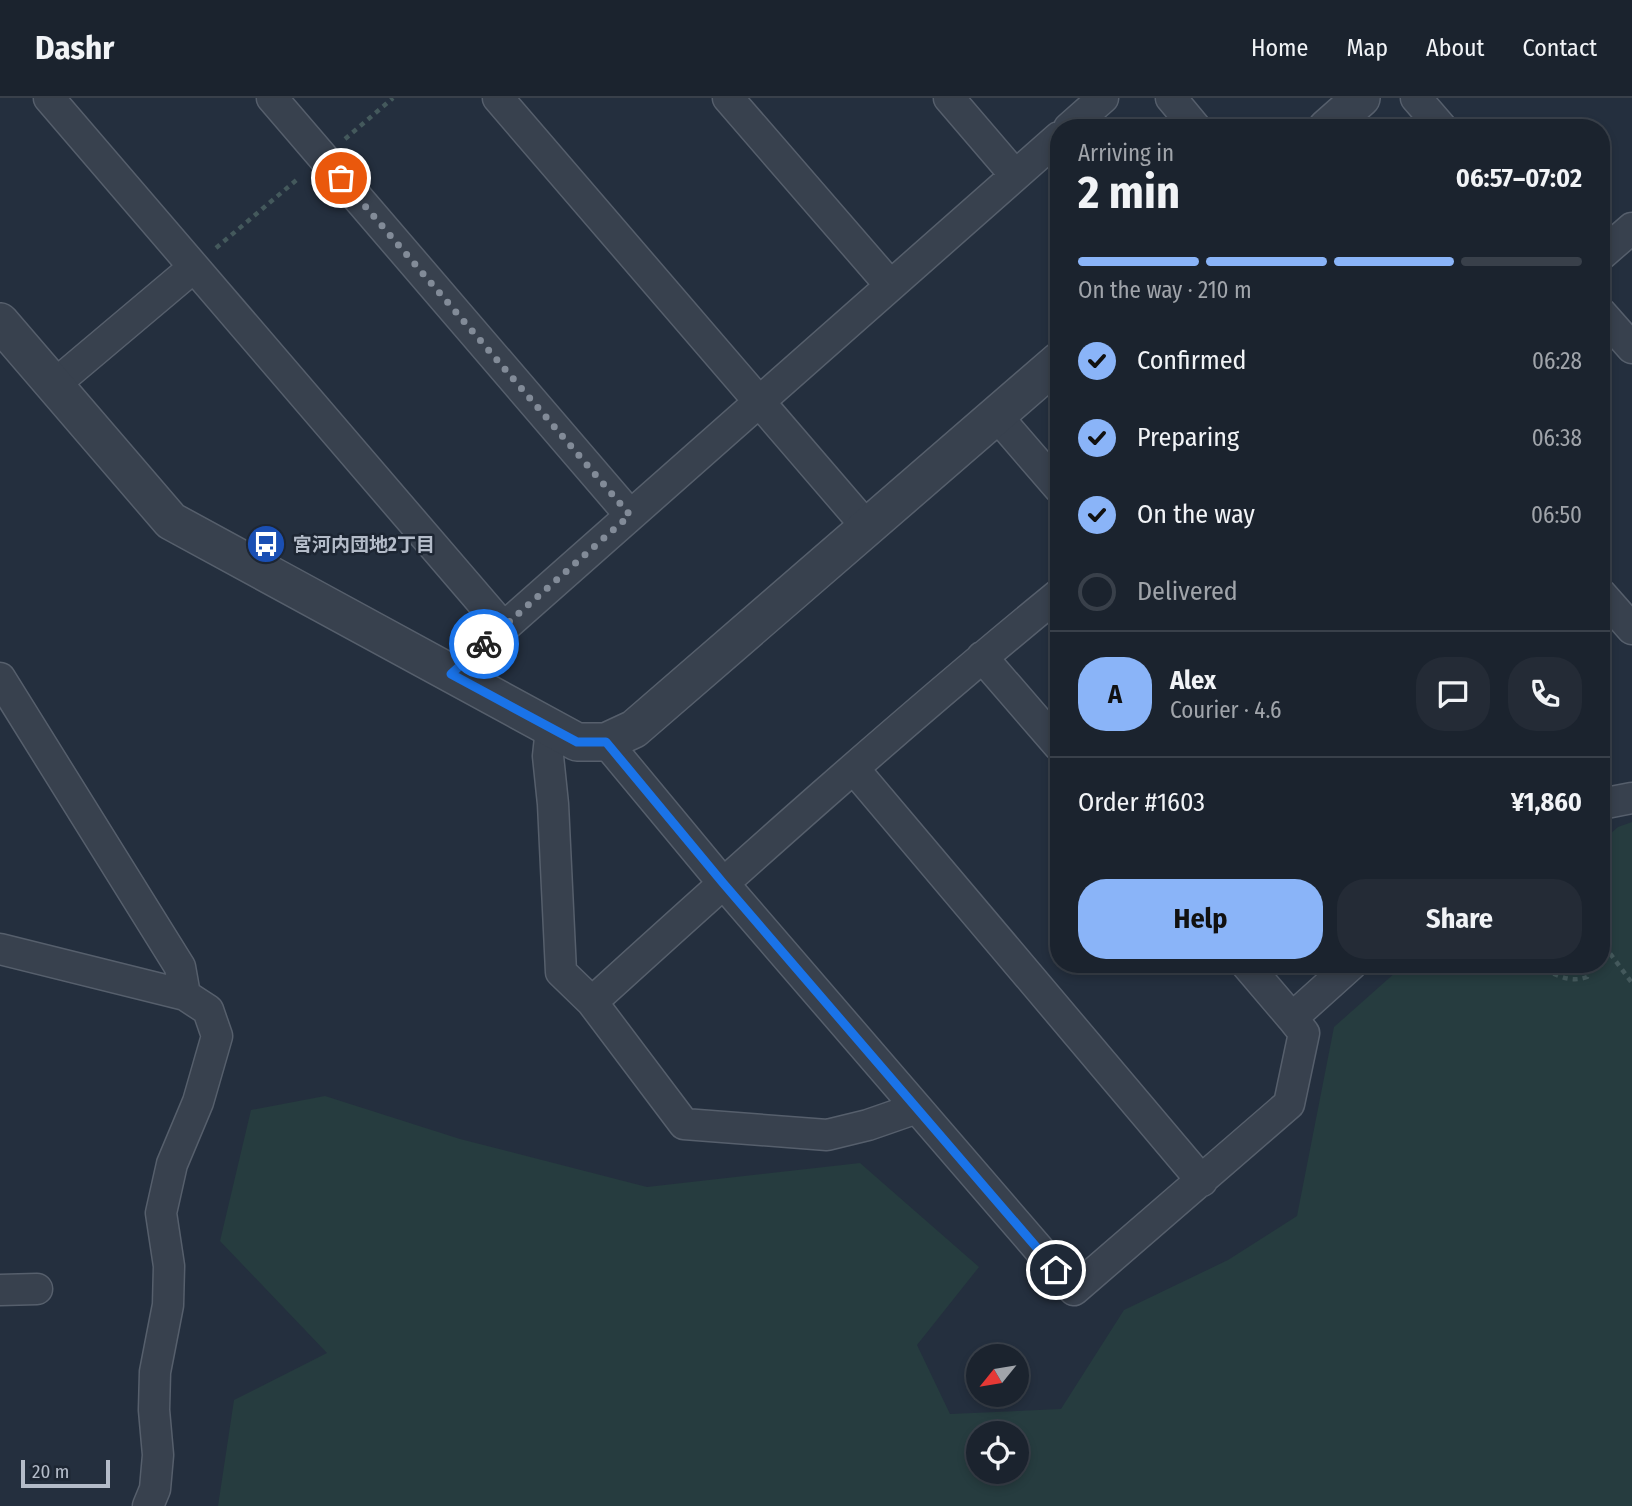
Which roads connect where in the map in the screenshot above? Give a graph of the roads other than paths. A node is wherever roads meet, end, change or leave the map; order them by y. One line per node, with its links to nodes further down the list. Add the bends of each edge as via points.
1 (50, 98): 18 (street)
2 (272, 98): 28 (street)
3 (498, 98): 25 (street)
4 (728, 98): 19 (street)
5 (949, 98): 15 (street)
6 (1103, 98): 10 (street)
7 (1171, 98): 11 (street)
8 (1361, 98): 12 (street)
9 (1416, 98): 13 (street)
10 (1079, 119)
11 (1188, 119)
12 (1337, 119)
13 (1434, 119)
14 (1050, 145): 15 (street)
15 (1015, 175): 19 (street)
16 (1632, 228): 17 (street)
17 (1610, 247)
18 (194, 267): 24 (street); 32 (street)
19 (890, 285): 25 (street)
20 (0, 322): 24 (street)
21 (1610, 323): 22 (street)
22 (1632, 348)
23 (1050, 368): 26 (street)
24 (54, 385): 35 (street, via 172,521)
25 (759, 401): 28 (street); 29 (street)
26 (996, 415): 27 (street); 29 (street)
27 (1050, 478)
28 (630, 515): 32 (street)
29 (867, 527): 39 (street, via 634,729)
30 (1050, 600): 34 (street)
31 (1610, 604): 33 (street)
32 (503, 627): 35 (street)
33 (1632, 629)
34 (982, 657): 38 (street); 40 (street)
35 (451, 674): 37 (street)
36 (0, 678): 47 (street, via 180,967)
37 (551, 728): 39 (street, via 577,742); 48 (street, via 548,756 561,972)
38 (1050, 736)
39 (606, 742): 43 (street)
40 (854, 769): 43 (street); 51 (street)
41 (1632, 798): 42 (street)
42 (1610, 802)
43 (723, 883): 48 (street); 50 (street)
44 (0, 949): 47 (street)
45 (1254, 973): 49 (street)
46 (1342, 973): 49 (street)
47 (185, 995): 54 (street, via 208,1010 217,1036 198,1102 172,1164 161,1213 169,1266 168,1305 155,1372 158,1455 155,1489)
48 (592, 1002): 50 (street, via 684,1124 827,1135)
49 (1292, 1018): 51 (street, via 1304,1033 1289,1104)
50 (917, 1108): 51 (street, via 1074,1290)
51 (1202, 1181)
52 (37, 1289): 53 (street)
53 (0, 1290)
54 (148, 1506)

